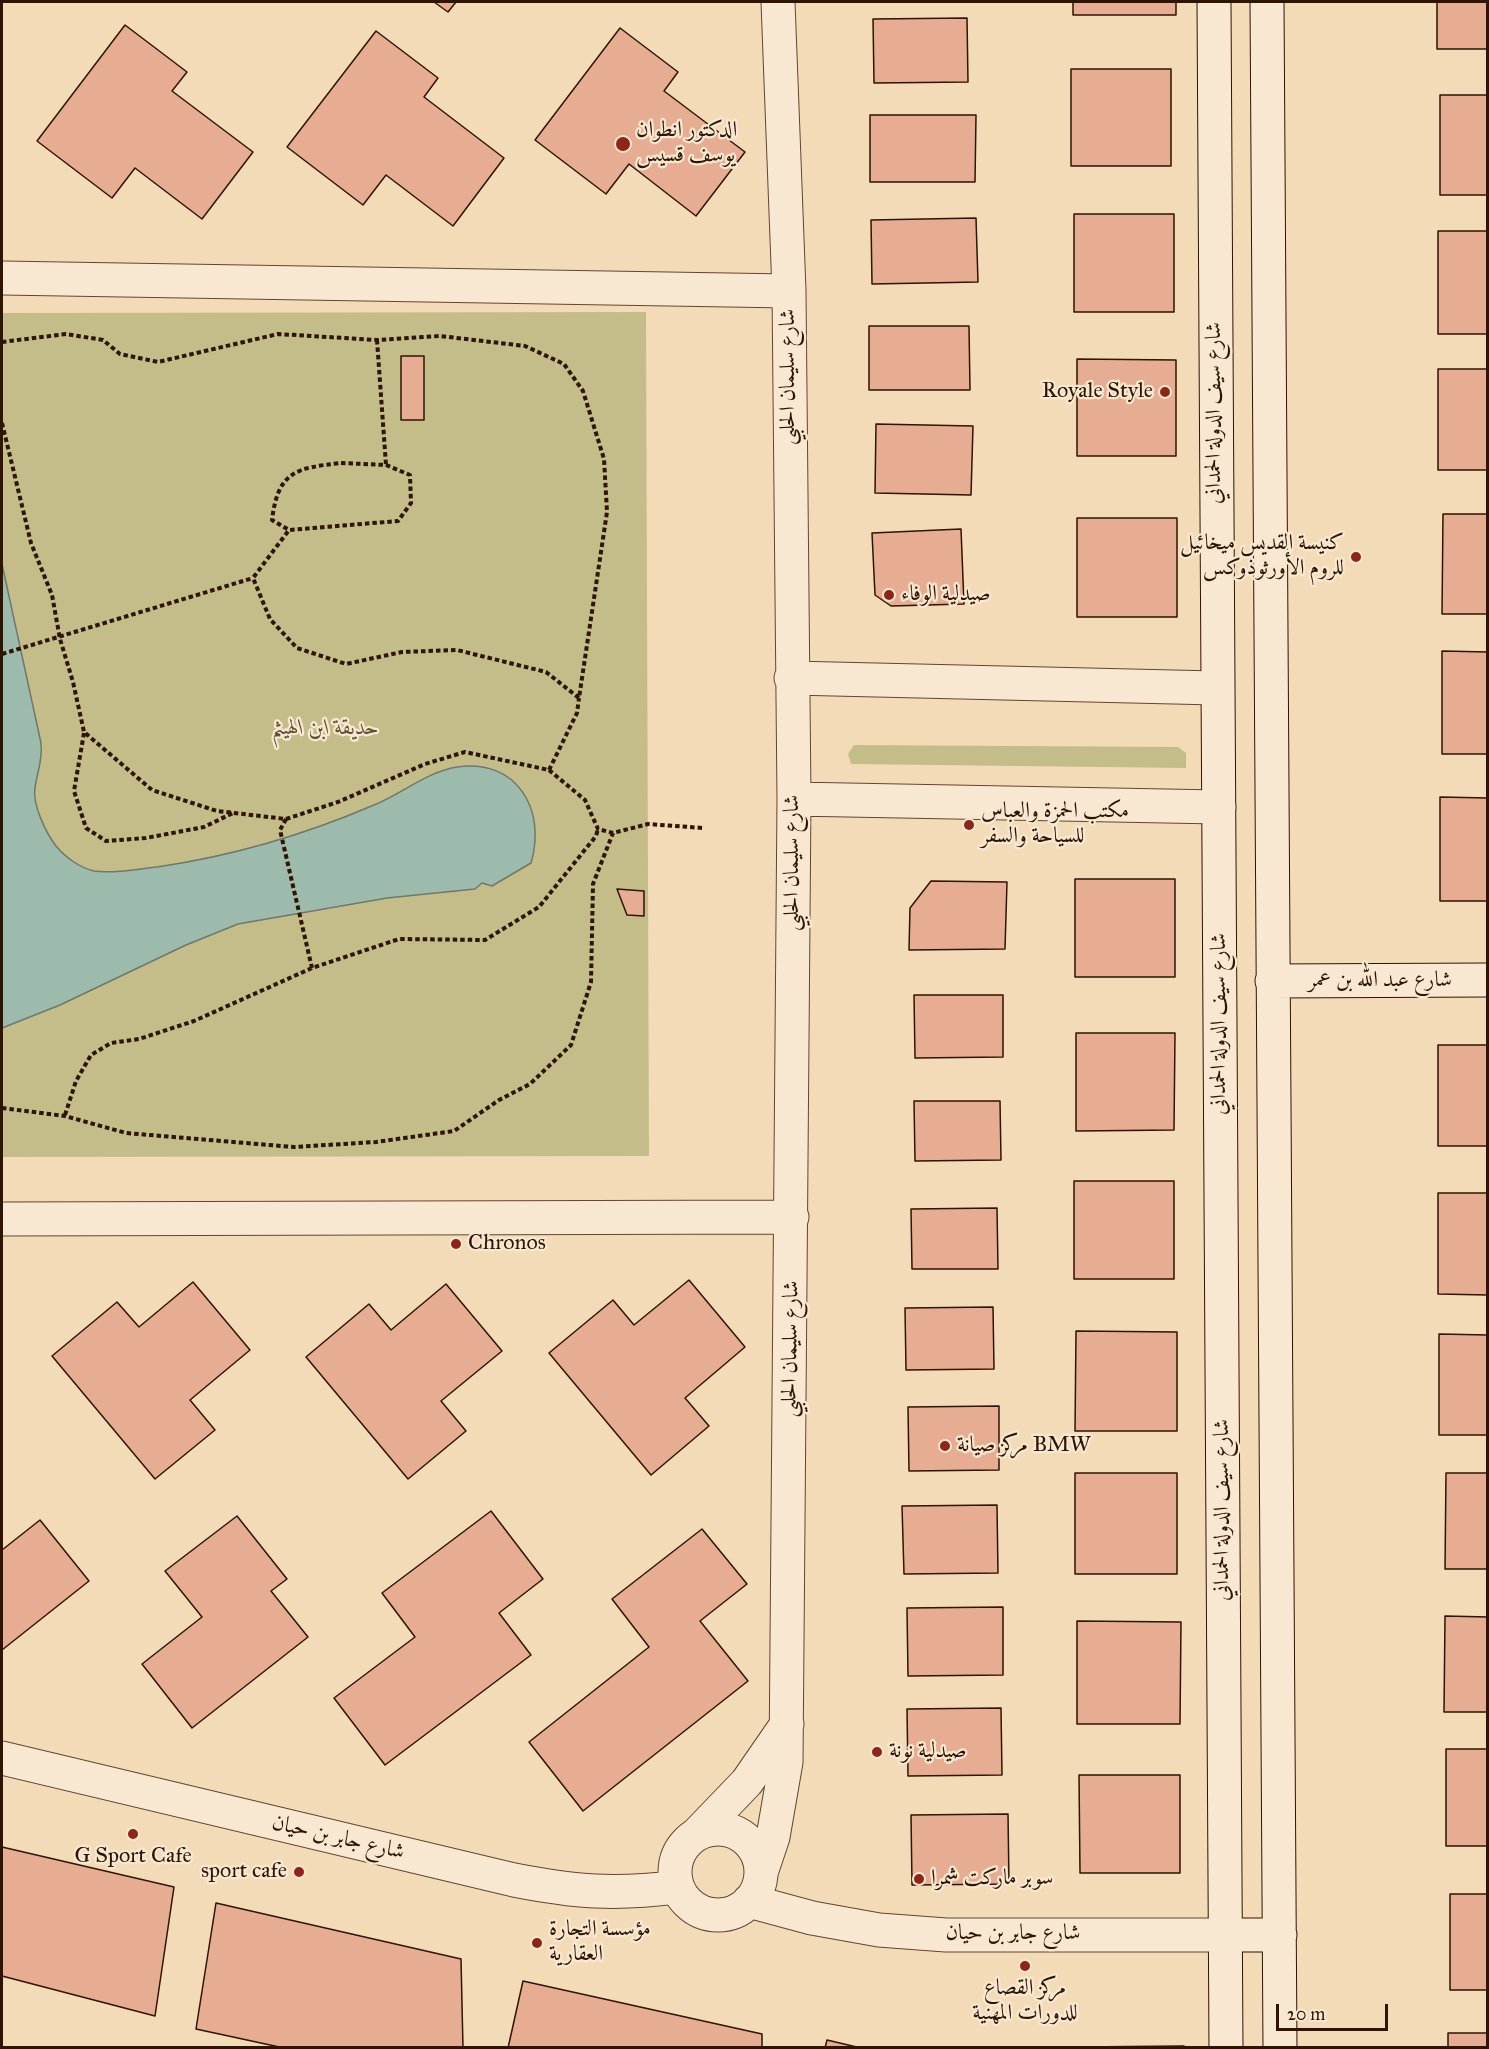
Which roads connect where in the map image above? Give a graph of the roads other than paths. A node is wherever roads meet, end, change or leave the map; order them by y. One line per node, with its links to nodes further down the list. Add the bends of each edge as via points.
1 (778, 2): 5 (street, شارع سليمان الحلبي)
2 (1214, 2): 7 (street, شارع سيف الدولة الحمداني)
3 (1267, 2): 11 (street)
4 (2, 278): 5 (street)
5 (789, 291): 6 (street, شارع سليمان الحلبي)
6 (791, 678): 7 (street); 8 (street, شارع سليمان الحلبي)
7 (1216, 688): 9 (street, شارع سيف الدولة الحمداني)
8 (794, 799): 9 (street); 12 (street, شارع سليمان الحلبي)
9 (1219, 807): 19 (street, شارع سيف الدولة الحمداني)
10 (1488, 980): 11 (street, شارع عبد الله بن عمر)
11 (1272, 981): 20 (street)
12 (792, 1217): 13 (street); 14 (street, شارع سليمان الحلبي)
13 (2, 1219)
14 (787, 1724): 16 (street, via 747,1782); 18 (street, شارع سليمان الحلبي, via 781,1800)
15 (2, 1758): 17 (street, شارع جابر بن حيان, via 524,1882 574,1891 635,1893)
16 (698, 1833): 17 (street, via 687,1841 675,1862); 18 (street, via 727,1830 752,1845 759,1858)
17 (677, 1887): 18 (street, via 695,1909 709,1914 731,1913)
18 (755, 1887): 19 (street, شارع جابر بن حيان, via 812,1918 879,1930 946,1935)
19 (1225, 1935): 20 (street, شارع جابر بن حيان); 21 (street, شارع سيف الدولة الحمداني)
20 (1280, 1935): 22 (street)
21 (1226, 2048)
22 (1280, 2048)

